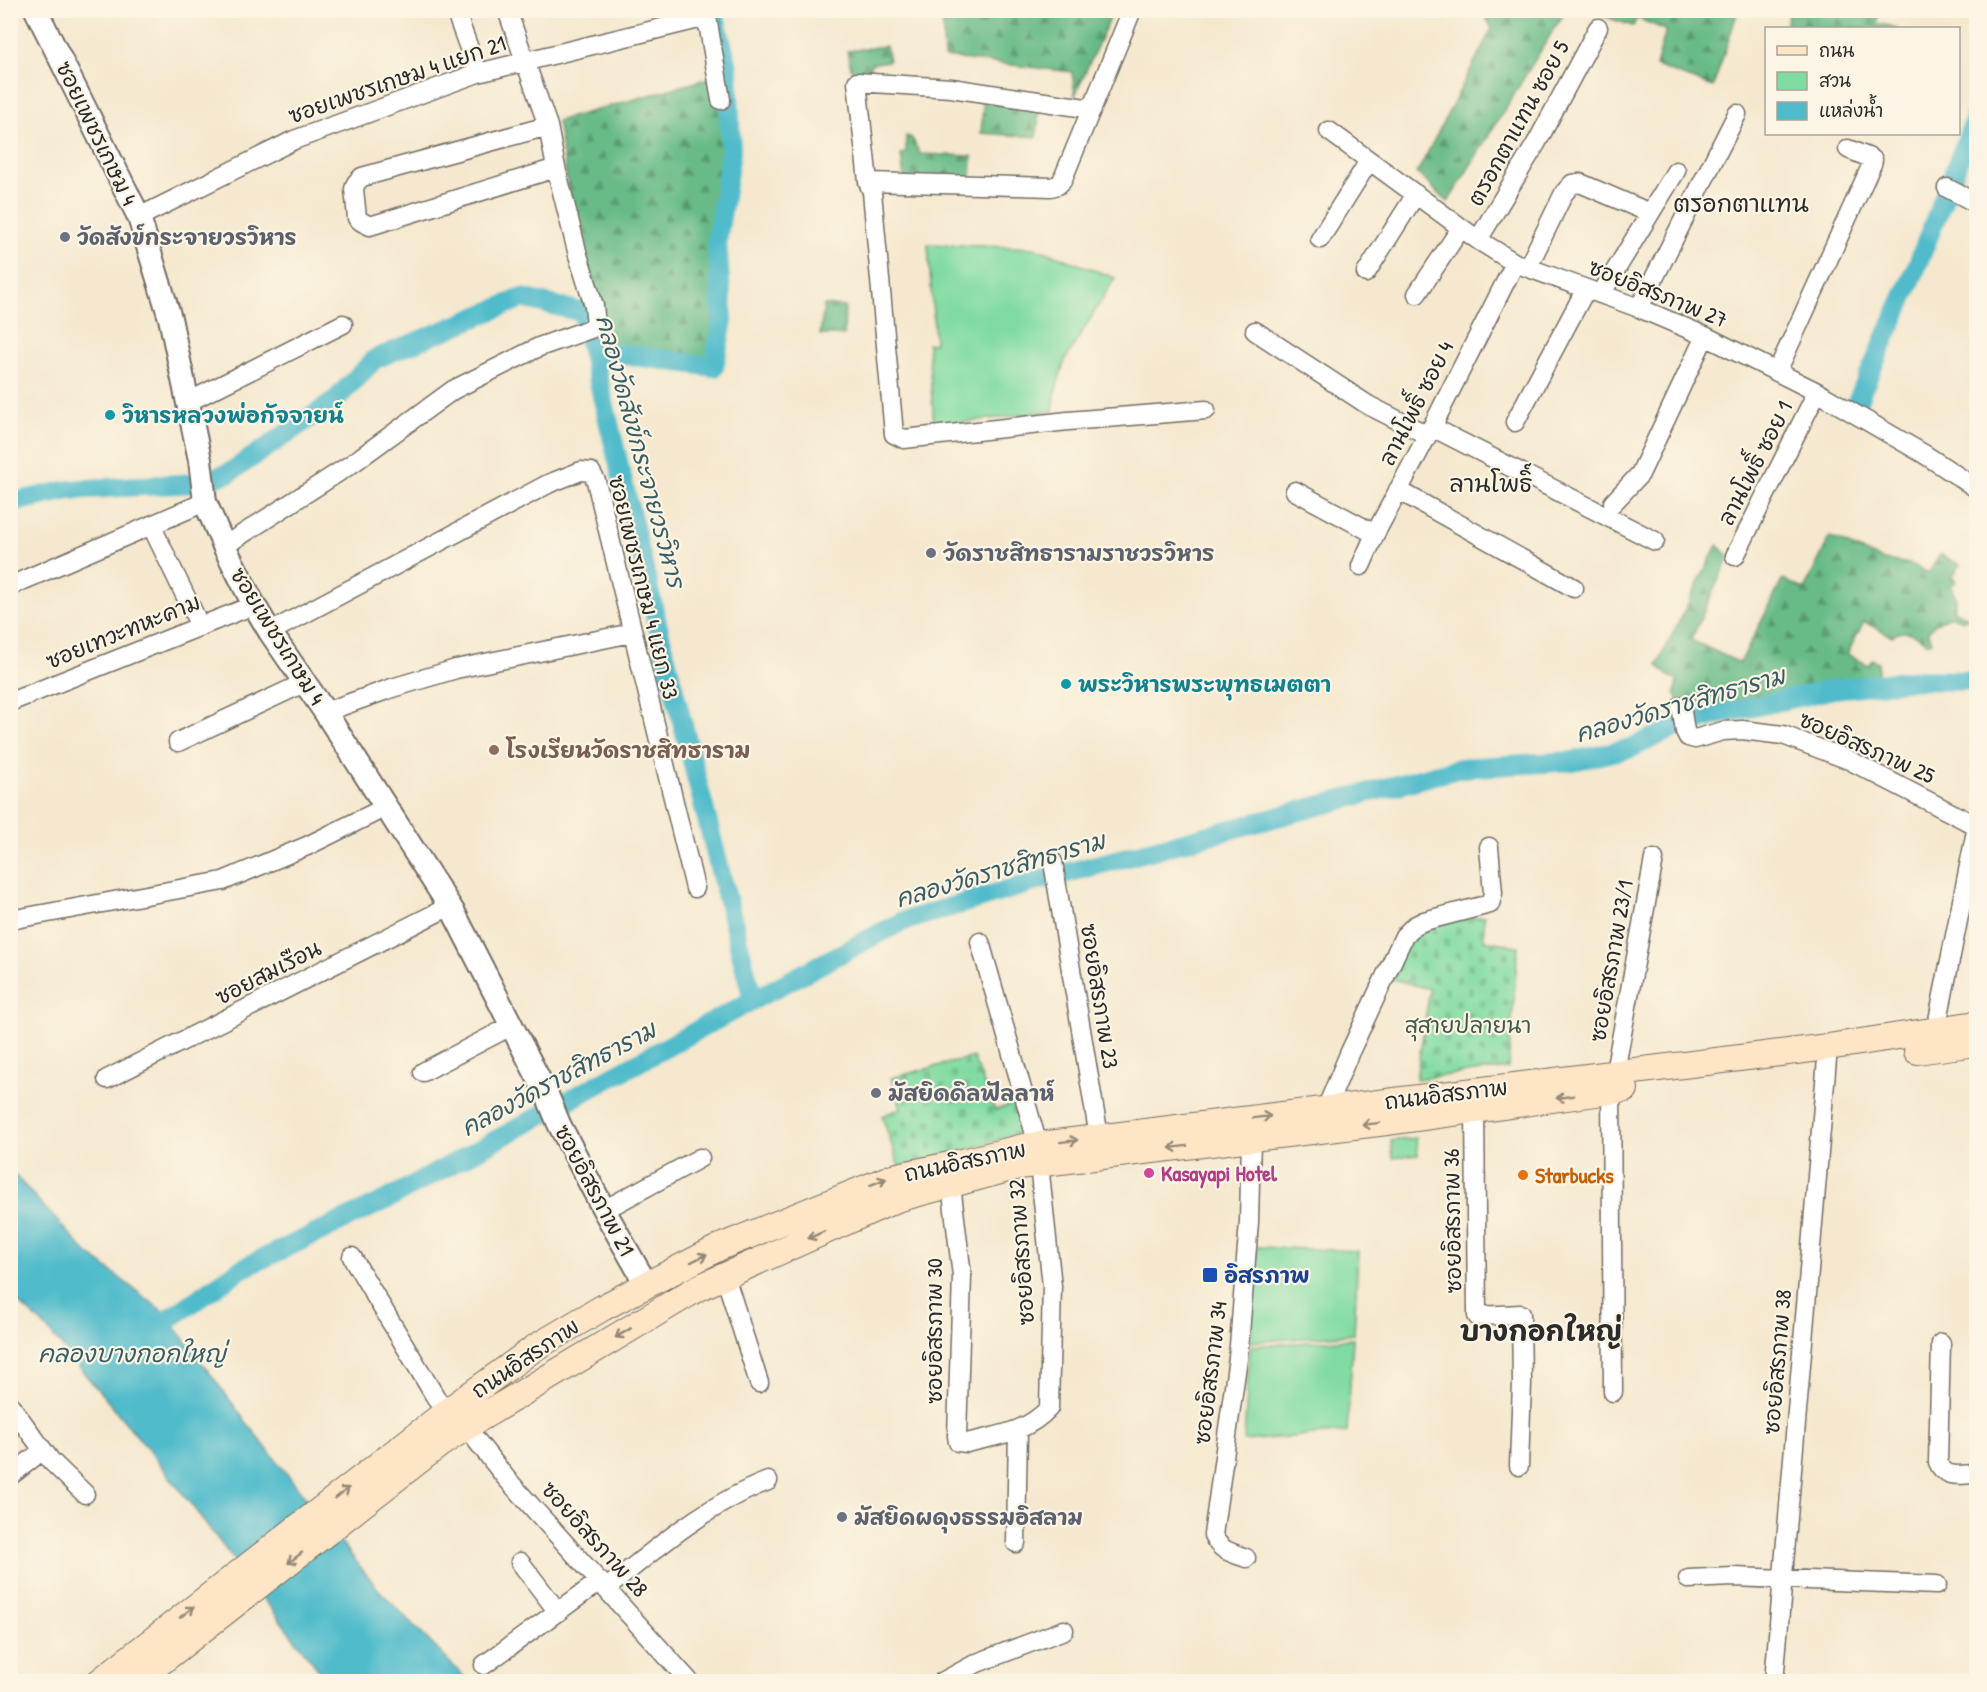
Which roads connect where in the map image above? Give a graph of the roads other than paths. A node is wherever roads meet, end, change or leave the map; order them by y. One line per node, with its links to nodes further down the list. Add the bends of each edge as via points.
1 (36, 10): 23 (street, ซอยเพชรเกษม 4)
2 (455, 10): 8 (street)
3 (507, 10): 7 (street)
4 (1132, 10): 10 (street)
5 (706, 14): 7 (street, ซอยเพชรเกษม 4 แยก 21); 9 (street, ซอยเพชรเกษม 4 แยก 21)
6 (1598, 28): 26 (street, ตรอกตาแทน ซอย 5)
7 (525, 60): 8 (street, ซอยเพชรเกษม 4 แยก 21); 12 (street)
8 (478, 73): 23 (street, ซอยเพชรเกษม 4 แยก 21, via 294,140)
9 (722, 100)
10 (1092, 109): 18 (street, via 1058,185); 18 (street, via 951,88 857,82)
11 (1737, 114): 31 (street)
12 (548, 126): 16 (street); 16 (street, via 362,177 354,189 357,218 370,226)
13 (1329, 131): 15 (street, ซอยอิสรภาพ 27)
14 (1848, 149): 35 (street, via 1870,158 1872,164)
15 (1369, 161): 20 (street, ซอยอิสรภาพ 27); 25 (street)
16 (556, 168): 49 (street, via 597,322 588,330 539,347 453,390 354,463)
17 (1676, 171): 22 (street)
18 (868, 182): 38 (street, via 894,434 904,439)
19 (1947, 188): 21 (street)
20 (1416, 195): 24 (street, ซอยอิสรภาพ 27); 28 (street)
21 (1977, 202)
22 (1650, 213): 27 (street, ลานโพธิ์ ซอย 4, via 1580,183 1572,184); 29 (street)
23 (139, 217): 37 (street, ซอยเพชรเกษม 4, via 170,318)
24 (1461, 228): 26 (street, ซอยอิสรภาพ 27); 30 (street)
25 (1320, 238)
26 (1478, 240): 27 (street, ซอยอิสรภาพ 27)
27 (1522, 265): 29 (street, ซอยอิสรภาพ 27); 40 (street, ลานโพธิ์ ซอย 4)
28 (1366, 273)
29 (1594, 291): 31 (street, ซอยอิสรภาพ 27); 39 (street)
30 (1417, 294)
31 (1639, 308): 34 (street, ซอยอิสรภาพ 27)
32 (343, 324): 37 (street)
33 (1255, 331): 40 (street, via 1368,405)
34 (1705, 336): 35 (street, ซอยอิสรภาพ 27); 45 (street, via 1640,474)
35 (1777, 372): 36 (street, ซอยอิสรภาพ 27)
36 (1817, 392): 41 (street, ซอยอิสรภาพ 27); 50 (street, ลานโพธิ์ ซอย 1)
37 (188, 402): 44 (street, ซอยเพชรเกษม 4)
38 (1206, 410)
39 (1515, 422)
40 (1430, 431): 42 (street, ลานโพธิ์ ซอย 4); 48 (street)
41 (1977, 488)
42 (1398, 490): 47 (street, ลานโพธิ์ ซอย 4); 53 (street)
43 (1295, 491): 47 (street)
44 (204, 495): 46 (street); 49 (street, ซอยเพชรเกษม 4)
45 (1613, 503)
46 (151, 525): 52 (street); 55 (street)
47 (1375, 534): 51 (street, ลานโพธิ์ ซอย 4)
48 (1655, 542)
49 (224, 546): 54 (street, ซอยเพชรเกษม 4)
50 (1735, 556)
51 (1361, 566)
52 (10, 586)
53 (1574, 588)
54 (254, 605): 55 (street, ซอยเทวะทหะคาม); 56 (street, ซอยเพชรเกษม 4)
55 (200, 626): 59 (street, ซอยเทวะทหะคาม)
56 (270, 632): 57 (street, ซอยเพชรเกษม 4 แยก 33, via 548,484 584,470 591,472 596,481); 58 (street, ซอยเพชรเกษม 4)
57 (632, 633): 61 (street, via 456,669); 68 (street, ซอยเพชรเกษม 4 แยก 33)
58 (306, 682): 61 (street, ซอยเพชรเกษม 4); 62 (street)
59 (10, 702)
60 (1681, 706): 64 (street, ซอยอิสรภาพ 25, via 1690,735 1723,730 1783,735 1867,768 1967,820)
61 (325, 712): 63 (street, ซอยเพชรเกษม 4)
62 (178, 742)
63 (386, 807): 69 (street, ซอยเพชรเกษม 4); 70 (street, via 308,846 223,881)
64 (1977, 830): 74 (street, ซอยอิสรภาพ 25)
65 (1489, 847): 81 (street, via 1493,893 1490,904 1424,921 1404,936)
66 (1654, 859): 78 (street, ซอยอิสรภาพ 23/1)
67 (1053, 862): 83 (street, ซอยอิสรภาพ 23)
68 (695, 888)
69 (450, 906): 73 (street, ซอยเพชรเกษม 4); 79 (street, ซอยสมเรือน)
70 (10, 920)
71 (980, 942): 85 (street, ซอยอิสรภาพ 32)
72 (1977, 1024): 74 (main road)
73 (511, 1026): 77 (street); 80 (street, ซอยเพชรเกษม 4)
74 (1936, 1030): 76 (main road)
75 (1977, 1043): 76 (main road)
76 (1827, 1055): 78 (main road); 110 (street, ซอยอิสรภาพ 38)
77 (423, 1072)
78 (1612, 1079): 81 (main road, ถนนอิสรภาพ); 82 (main road, one-way to 82); 95 (street, ซอยอิสรภาพ 23/1)
79 (107, 1080)
80 (547, 1095): 88 (street, ซอยอิสรภาพ 21)
81 (1326, 1109): 83 (main road, ถนนอิสรภาพ, one-way to 81)
82 (1474, 1110): 84 (main road, one-way to 84); 101 (street, ซอยอิสรภาพ 36, via 1477,1316 1521,1314)
83 (1099, 1137): 85 (main road, ถนนอิสรภาพ, one-way to 83)
84 (1251, 1138): 85 (main road, one-way to 85); 107 (street, ซอยอิสรภาพ 34, via 1239,1358 1213,1535 1217,1545)
85 (1038, 1154): 87 (main road, via 1019,1166); 91 (main road, ถนนอิสรภาพ, one-way to 85, via 720,1247 892,1177); 99 (street, ซอยอิสรภาพ 32, via 1052,1286 1049,1408)
86 (700, 1158): 88 (street)
87 (951, 1185): 90 (main road, one-way to 90, via 897,1199); 99 (street, ซอยอิสรภาพ 30, via 962,1276 958,1442)
88 (604, 1210): 91 (street, ซอยอิสรภาพ 21)
89 (352, 1257): 97 (street)
90 (725, 1276): 92 (main road); 94 (street)
91 (646, 1284): 92 (main road); 97 (main road, ถนนอิสรภาพ, via 536,1347)
92 (658, 1312): 98 (main road, one-way to 98)
93 (1941, 1343): 102 (street, via 1938,1462 1948,1474)
94 (759, 1383)
95 (1613, 1392)
96 (10, 1405): 100 (street)
97 (439, 1427): 98 (main road); 115 (main road, ถนนอิสรภาพ)
98 (466, 1427): 111 (street, ซอยอิสรภาพ 28, via 506,1478)
99 (1018, 1430): 106 (street)
100 (43, 1450): 103 (street); 105 (street)
101 (1519, 1466)
102 (1977, 1474)
103 (10, 1476)
104 (768, 1481): 111 (street, via 748,1489 665,1541)
105 (85, 1494)
106 (1016, 1543)
107 (1246, 1558)
108 (520, 1562): 113 (street)
109 (1688, 1579): 110 (street)
110 (1783, 1579): 112 (street); 121 (street, ซอยอิสรภาพ 38)
111 (603, 1585): 113 (street); 119 (street, ซอยอิสรภาพ 28)
112 (1937, 1585)
113 (558, 1612): 116 (street)
114 (1064, 1630): 120 (street, via 978,1663)
115 (150, 1656): 117 (main road, ถนนอิสรภาพ); 118 (main road)
116 (484, 1665)
117 (99, 1682)
118 (135, 1682)
119 (690, 1682)
120 (942, 1682)
121 (1774, 1682)

